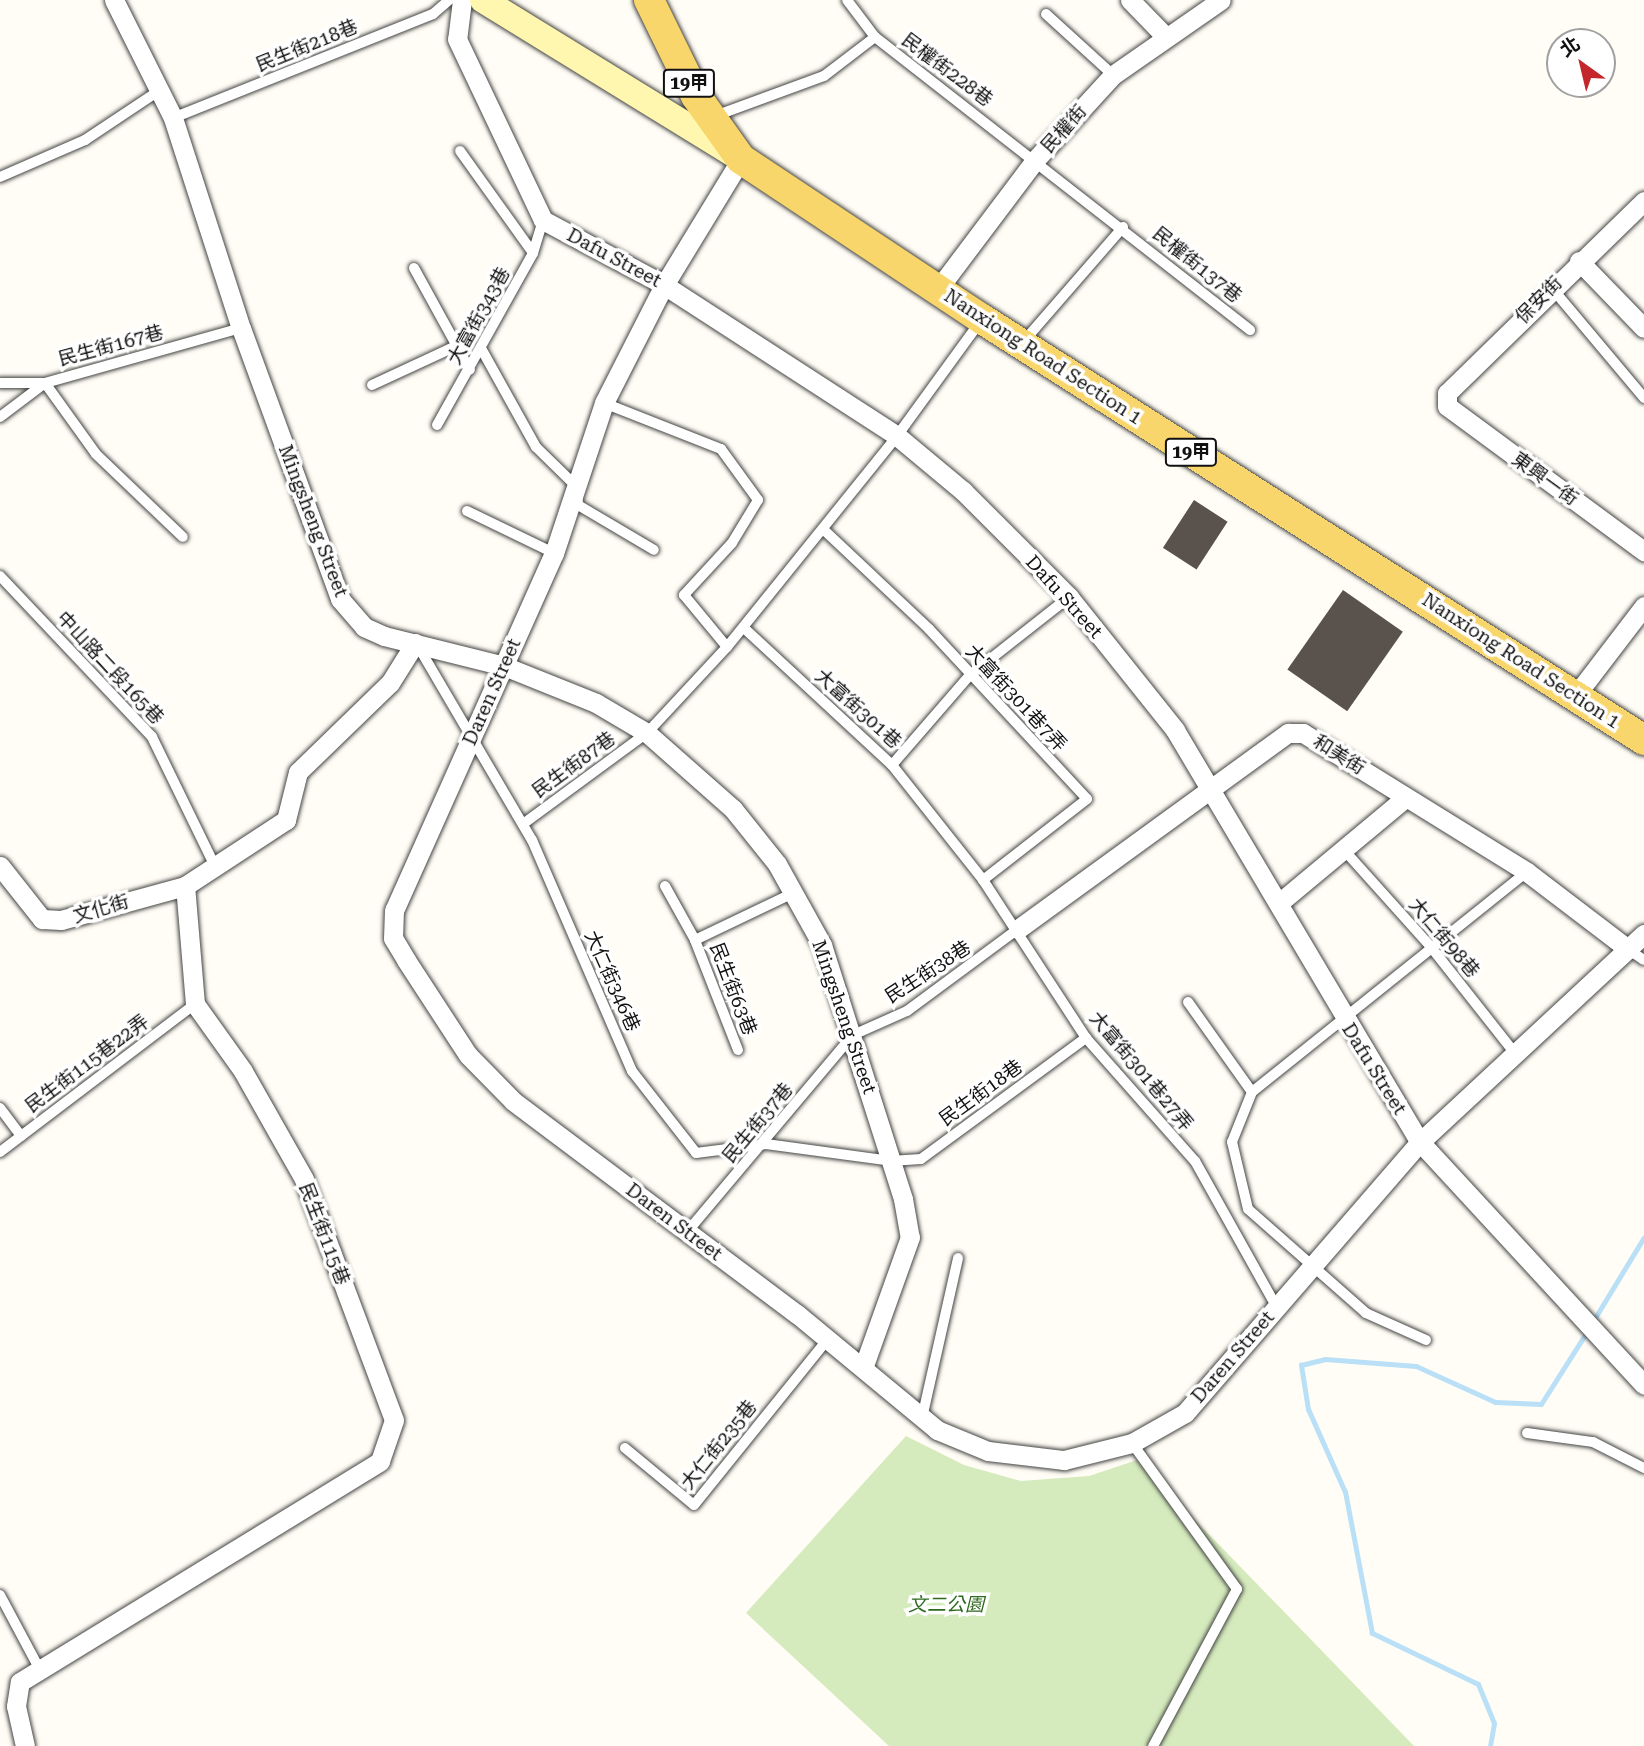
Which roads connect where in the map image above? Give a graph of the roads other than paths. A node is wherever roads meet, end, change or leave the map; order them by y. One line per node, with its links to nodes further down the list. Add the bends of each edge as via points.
1 (114, 0): 13 (street, Mingsheng Street)
2 (449, 0): 15 (lane, 民生街218巷, via 433,14)
3 (462, 0): 21 (street, via 457,39)
4 (483, 0): 17 (street)
5 (649, 0): 14 (main road, Nanxiong Road Section 1 / 19甲)
6 (847, 0): 11 (lane, 民權街228巷)
7 (1129, 0): 10 (street)
8 (1221, 0): 10 (street, 民權街)
9 (1046, 14): 12 (lane)
10 (1164, 35): 12 (street, 民權街)
11 (874, 37): 14 (lane, via 824,76); 18 (lane, 民權街228巷)
12 (1113, 75): 18 (street, 民權街)
13 (160, 90): 15 (street, Mingsheng Street); 19 (lane, via 85,140)
14 (711, 117): 17 (main road, Nanxiong Road Section 1 / 19甲)
15 (173, 118): 30 (street, Mingsheng Street)
16 (460, 151): 23 (lane)
17 (741, 159): 26 (street, Daren Street); 28 (main road, Nanxiong Road Section 1 / 19甲)
18 (1036, 159): 22 (lane, 民權街137巷); 28 (street, 民權街)
19 (0, 177)
20 (1644, 201): 24 (street, 保安街)
21 (542, 220): 23 (lane, 大富街343巷); 26 (street, Dafu Street)
22 (1123, 227): 32 (lane, 民權街137巷); 33 (lane, 民權街137巷)
23 (533, 253): 35 (lane, 大富街343巷)
24 (1579, 261): 27 (street, 保安街); 31 (street)
25 (414, 268): 34 (lane)
26 (664, 285): 41 (street, Daren Street); 45 (street, Dafu Street)
27 (1551, 287): 40 (lane); 42 (street, 保安街, via 1447,393)
28 (938, 289): 29 (main road, Nanxiong Road Section 1 / 19甲)
29 (982, 319): 33 (main road, Nanxiong Road Section 1 / 19甲); 45 (lane)
30 (241, 328): 38 (lane, 民生街167巷); 57 (street, Mingsheng Street, via 340,599 364,627)
31 (1644, 328)
32 (1250, 330)
33 (1022, 344): 61 (main road, Nanxiong Road Section 1 / 19甲)
34 (456, 346): 36 (lane); 39 (lane)
35 (482, 349): 36 (lane, 大富街343巷); 46 (lane, via 536,447)
36 (470, 370): 44 (lane, 大富街343巷)
37 (0, 383): 38 (lane)
38 (45, 383): 43 (lane, 民生街167巷); 49 (lane, via 96,454)
39 (372, 385)
40 (1644, 398)
41 (604, 403): 46 (street, Daren Street); 58 (lane, via 720,449 758,500 732,543 684,595)
42 (1447, 407): 51 (street, 東興一街)
43 (0, 417)
44 (437, 425)
45 (897, 436): 48 (lane); 54 (street, Dafu Street, via 963,491)
46 (577, 487): 50 (lane, via 578,505); 52 (street, Daren Street)
47 (467, 511): 52 (lane)
48 (824, 530): 56 (lane); 60 (lane, 大富街301巷7弄)
49 (183, 537)
50 (654, 550)
51 (1644, 551)
52 (554, 553): 59 (street, Daren Street)
53 (0, 576): 71 (lane, 中山路二段165巷, via 152,737)
54 (1069, 597): 60 (lane, 大富街301巷); 66 (street, Dafu Street, via 1175,730)
55 (1644, 606): 61 (street)
56 (744, 628): 58 (lane); 65 (lane, 大富街301巷)
57 (415, 643): 59 (street, Mingsheng Street); 63 (lane, 大仁街346巷); 71 (street, via 390,683 298,772 286,820)
58 (727, 647): 62 (lane)
59 (504, 666): 62 (street, Mingsheng Street, via 596,704); 63 (street, Daren Street)
60 (970, 675): 65 (lane, 大富街301巷); 73 (lane, 大富街301巷7弄, via 1087,799)
61 (1576, 695): 64 (main road, Nanxiong Road Section 1 / 19甲)
62 (647, 733): 68 (lane, 民生街87巷); 76 (street, Mingsheng Street, via 733,808)
63 (473, 735): 68 (lane, 大仁街346巷); 98 (street, Daren Street, via 394,910 393,938 481,1070 513,1101)
64 (1644, 740)
65 (892, 765): 73 (lane, 大富街301巷27弄)
66 (1213, 789): 67 (street, 和美街, via 1288,733 1303,733); 77 (street, Dafu Street); 78 (street, 和美街)
67 (1406, 797): 69 (street); 72 (street, 和美街)
68 (523, 824): 95 (lane, 大仁街346巷, via 632,1071 696,1153)
69 (1343, 849): 77 (street); 81 (lane, 大仁街98巷)
70 (0, 866): 74 (street, 文化街, via 42,919 61,920)
71 (216, 869): 74 (street)
72 (1527, 872): 81 (lane); 82 (street, 和美街)
73 (983, 880): 78 (lane, 大富街301巷27弄)
74 (185, 886): 85 (street)
75 (666, 886): 80 (lane, 民生街63巷)
76 (793, 893): 80 (lane, 民生街63巷); 87 (street, Mingsheng Street, via 822,945)
77 (1279, 903): 86 (street, Dafu Street)
78 (1018, 929): 87 (lane, 民生街38巷, via 907,1011); 88 (lane, 大富街301巷27弄)
79 (1644, 934): 82 (street, Daren Street)
80 (695, 940): 89 (lane, 民生街63巷)
81 (1431, 947): 86 (lane); 90 (lane, 大仁街98巷)
82 (1628, 949): 83 (lane); 90 (street, Daren Street)
83 (1644, 960)
84 (1188, 1002): 91 (lane)
85 (195, 1004): 93 (lane, 民生街115巷22弄); 112 (street, 民生街115巷, via 243,1072 304,1180 394,1420 380,1461)
86 (1343, 1019): 91 (lane); 94 (street, Dafu Street)
87 (853, 1035): 95 (lane, 民生街37巷); 97 (street, Mingsheng Street)
88 (1086, 1038): 97 (lane, 民生街18巷, via 921,1159); 101 (lane, 大富街301巷27弄, via 1195,1161)
89 (738, 1050)
90 (1514, 1052): 94 (street, Daren Street)
91 (1252, 1092): 100 (lane, via 1232,1142 1241,1190 1248,1209)
92 (0, 1108): 93 (lane)
93 (21, 1136): 96 (lane, 民生街115巷22弄)
94 (1420, 1142): 100 (street, Daren Street); 105 (street, Dafu Street)
95 (766, 1144): 97 (lane, 大仁街346巷); 98 (lane, 民生街37巷)
96 (0, 1152)
97 (891, 1161): 104 (street, Mingsheng Street, via 910,1237)
98 (687, 1232): 102 (street, Daren Street)
99 (958, 1258): 106 (lane)
100 (1308, 1268): 101 (street, Daren Street); 103 (lane, via 1366,1313)
101 (1276, 1306): 108 (street, Daren Street, via 1185,1413)
102 (828, 1339): 104 (street, Daren Street); 109 (lane, 大仁街235巷, via 694,1505)
103 (1426, 1340)
104 (863, 1368): 106 (street, Daren Street)
105 (1644, 1385)
106 (922, 1419): 108 (street, Daren Street, via 988,1451 1049,1460)
107 (1527, 1433): 110 (lane, via 1593,1442)
108 (1132, 1443): 114 (lane, via 1237,1589)
109 (625, 1448)
110 (1644, 1468)
111 (0, 1595): 112 (lane)
112 (40, 1670): 113 (street, 民生街115巷, via 20,1682 16,1706)
113 (25, 1746)
114 (1153, 1746)

